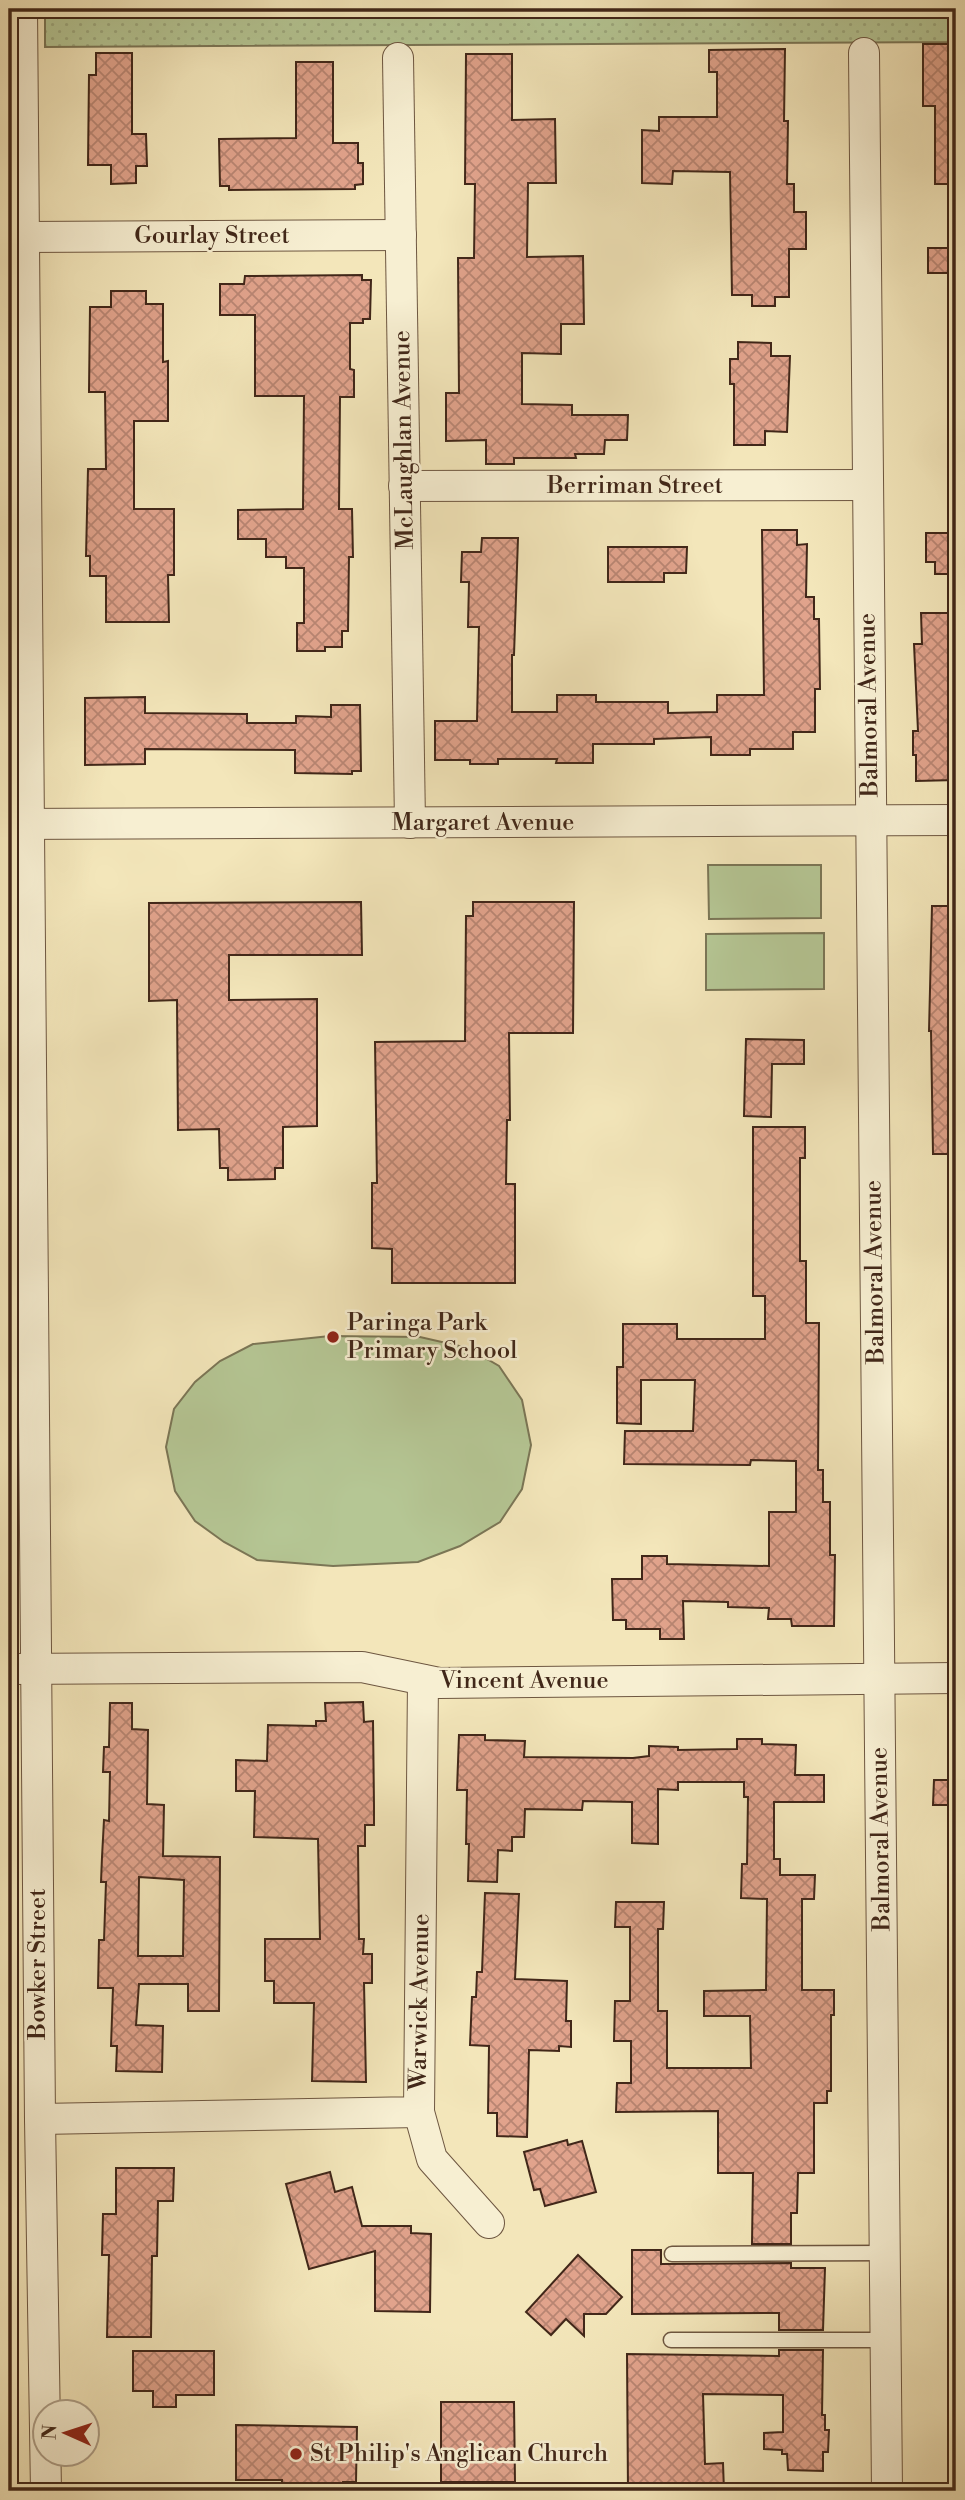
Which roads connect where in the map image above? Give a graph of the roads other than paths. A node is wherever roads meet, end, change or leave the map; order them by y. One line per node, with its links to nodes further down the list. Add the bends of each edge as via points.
1 (22, 9): 5 (street, Bowker Street)
2 (864, 53): 6 (street, Balmoral Avenue)
3 (398, 58): 4 (street, McLaughlan Avenue)
4 (401, 235): 5 (street, Gourlay Street); 7 (street, McLaughlan Avenue)
5 (24, 237): 11 (street, Bowker Street)
6 (867, 485): 7 (street, Berriman Street); 9 (street, Balmoral Avenue)
7 (404, 486): 10 (street, McLaughlan Avenue)
8 (956, 820): 9 (street, Margaret Avenue)
9 (870, 821): 10 (street, Margaret Avenue); 15 (street, Balmoral Avenue)
10 (410, 823): 11 (street, Margaret Avenue)
11 (19, 824): 12 (street, Bowker Street)
12 (22, 1669): 14 (street, Vincent Avenue, via 362,1667); 17 (street, Bowker Street)
13 (956, 1678): 15 (street, Vincent Avenue)
14 (423, 1680): 15 (street, Vincent Avenue); 16 (street, Warwick Avenue)
15 (879, 1680): 19 (street, Balmoral Avenue)
16 (419, 2112): 17 (street, Warwick Avenue); 18 (street, via 432,2159)
17 (40, 2119): 23 (street, Bowker Street)
18 (489, 2223)
19 (885, 2253): 20 (lane); 22 (street, Balmoral Avenue)
20 (671, 2254)
21 (671, 2340): 22 (lane)
22 (886, 2340): 24 (street, Balmoral Avenue)
23 (46, 2491)
24 (887, 2491)

